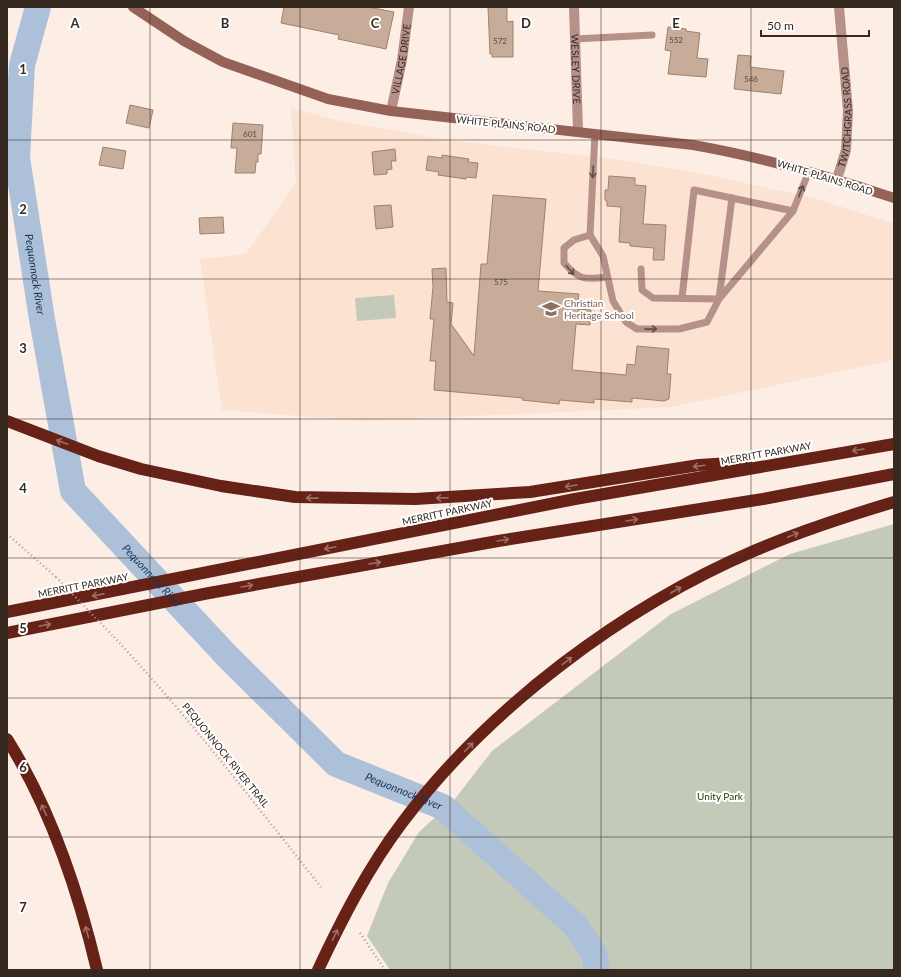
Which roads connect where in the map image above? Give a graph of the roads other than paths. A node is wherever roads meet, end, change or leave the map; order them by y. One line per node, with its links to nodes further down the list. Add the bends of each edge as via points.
1 (133, 7): 7 (main road, WHITE PLAINS ROAD, via 223,62 328,99)
2 (409, 7): 7 (street, VILLAGE DRIVE, via 402,60)
3 (574, 7): 6 (street, WESLEY DRIVE)
4 (839, 7): 11 (street, TWITCHGRASS ROAD, via 848,111 846,150)
5 (652, 36): 6 (lane)
6 (575, 39): 8 (street, WESLEY DRIVE)
7 (391, 111): 8 (main road, WHITE PLAINS ROAD)
8 (578, 131): 9 (main road, WHITE PLAINS ROAD)
9 (595, 133): 10 (main road, WHITE PLAINS ROAD, via 708,147); 15 (lane, one-way to 15)
10 (809, 171): 11 (main road, WHITE PLAINS ROAD); 14 (lane, one-way to 10)
11 (837, 179): 13 (main road, WHITE PLAINS ROAD)
12 (732, 198): 14 (lane); 18 (lane, via 694,190); 19 (lane)
13 (894, 198)
14 (793, 211): 19 (lane)
15 (590, 235): 17 (lane, via 604,256); 17 (lane, one-way to 17, via 574,240 564,248 564,263 574,275 592,279)
16 (641, 268): 18 (lane, via 642,290 653,298)
17 (607, 277): 19 (lane, one-way to 19, via 613,301 626,322 637,329 679,329 706,322)
18 (682, 298): 19 (lane)
19 (719, 299)
20 (10, 422): 22 (highway, one-way to 20, via 700,465 530,492 415,499 295,498 141,470)
21 (894, 444): 22 (highway, MERRITT PARKWAY, one-way to 22)
22 (822, 455): 25 (highway, MERRITT PARKWAY, one-way to 25, via 560,502)
23 (894, 474): 26 (highway, one-way to 23, via 209,593 498,541 763,499)
24 (894, 502): 29 (highway, one-way to 24, via 347,909 402,822 481,734 526,694 578,652 635,614 694,580 754,550 816,526)
25 (7, 612)
26 (7, 633)
27 (7, 739): 28 (highway, one-way to 27, via 61,849 31,781)
28 (97, 970)
29 (318, 970)

